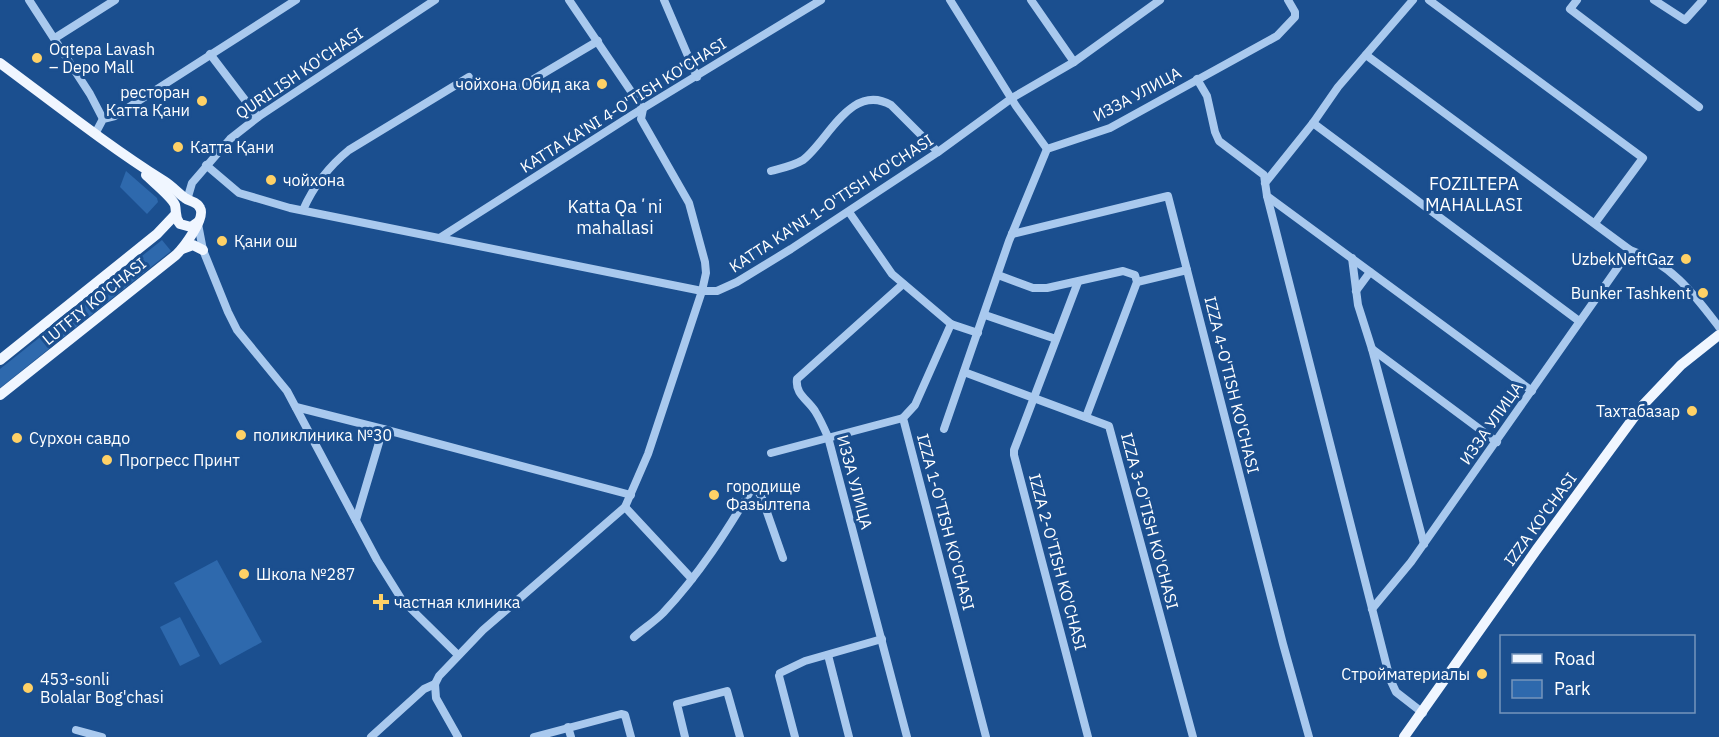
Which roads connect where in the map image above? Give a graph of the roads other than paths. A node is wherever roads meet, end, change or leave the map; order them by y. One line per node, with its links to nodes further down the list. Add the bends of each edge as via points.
1 (29, 0): 17 (street)
2 (116, 0): 17 (street)
3 (296, 0): 19 (street)
4 (435, 0): 30 (street, QURILISH KO'CHASI)
5 (569, 0): 18 (street)
6 (664, 0): 24 (street)
7 (821, 0): 24 (street, KATTA KA'NI 4-O'TISH KO'CHASI)
8 (950, 0): 27 (street)
9 (1031, 0): 21 (street)
10 (1160, 0): 21 (street, KATTA KA'NI 1-O'TISH KO'CHASI)
11 (1288, 0): 25 (street, ИЗЗА УЛИЦА, via 1295,17 1280,33)
12 (1413, 0): 20 (street)
13 (1429, 0): 48 (street, via 1643,158)
14 (1654, 0): 15 (street, via 1684,20)
15 (1703, 0)
16 (1575, 1): 28 (street, via 1570,9)
17 (55, 38): 31 (street)
18 (598, 41): 26 (street); 29 (street)
19 (210, 54): 30 (street); 31 (street, via 115,116)
20 (1366, 55): 32 (street); 48 (street)
21 (1074, 62): 27 (street, KATTA KA'NI 1-O'TISH KO'CHASI)
22 (0, 63): 33 (main road)
23 (469, 77): 44 (street, via 331,164)
24 (697, 77): 29 (street, KATTA KA'NI 4-O'TISH KO'CHASI)
25 (1197, 79): 34 (street, ИЗЗА УЛИЦА, via 1110,128); 40 (street, via 1207,96 1219,141 1264,175)
26 (522, 86)
27 (1012, 98): 34 (street); 35 (street, KATTA KA'NI 1-O'TISH KO'CHASI)
28 (1699, 107)
29 (643, 109): 52 (street, KATTA KA'NI 4-O'TISH KO'CHASI); 63 (street, via 641,119 689,203 705,262)
30 (258, 117): 37 (street, QURILISH KO'CHASI)
31 (103, 119): 33 (street)
32 (1313, 123): 40 (street); 66 (street)
33 (95, 134): 36 (main road)
34 (1047, 148): 50 (street)
35 (938, 152): 38 (street, via 891,105 873,100 846,112 802,160); 46 (street, KATTA KA'NI 1-O'TISH KO'CHASI)
36 (127, 158): 41 (main road); 45 (main road, via 172,201)
37 (206, 165): 39 (street, QURILISH KO'CHASI); 44 (street, KATTA KA'NI 1-O'TISH KO'CHASI, via 239,193)
38 (771, 171)
39 (192, 183): 41 (street, QURILISH KO'CHASI); 43 (street, QURILISH KO'CHASI)
40 (1265, 183): 42 (street)
41 (176, 190): 43 (main road)
42 (1267, 196): 56 (street); 92 (street)
43 (187, 200): 45 (main road); 47 (main road, via 200,207)
44 (303, 210): 52 (street, KATTA KA'NI 1-O'TISH KO'CHASI)
45 (175, 211): 49 (main road); 73 (main road, LUTFIY KO'CHASI, via 157,234)
46 (849, 212): 62 (street); 63 (street, KATTA KA'NI 1-O'TISH KO'CHASI, via 738,282 717,291)
47 (199, 222): 49 (main road, via 191,227); 51 (main road, LUTFIY KO'CHASI); 55 (street)
48 (1595, 223): 54 (street)
49 (182, 226): 51 (street)
50 (1012, 234): 57 (street, IZZA 4-O'TISH KO'CHASI, via 1168,196); 59 (street)
51 (190, 236): 53 (main road, LUTFIY KO'CHASI); 55 (street)
52 (441, 237): 63 (street, KATTA KA'NI 1-O'TISH KO'CHASI)
53 (182, 249): 55 (main road, via 193,245); 76 (main road, LUTFIY KO'CHASI)
54 (1630, 249): 66 (street, ИЗЗА УЛИЦА); 68 (street, via 1670,271 1691,290)
55 (203, 250): 78 (street, via 237,330 280,380)
56 (1352, 258): 58 (street); 64 (street)
57 (1187, 270): 61 (street); 115 (street, IZZA 4-O'TISH KO'CHASI)
58 (1370, 272): 64 (street); 75 (street)
59 (998, 275): 60 (street, via 1033,288); 65 (street)
60 (1078, 282): 61 (street, via 1123,271 1135,275); 71 (street, IZZA 2-O'TISH KO'CHASI)
61 (1137, 282): 79 (street)
62 (903, 284): 67 (street); 83 (street, ИЗЗА УЛИЦА, via 797,379 798,392 814,410)
63 (702, 291): 86 (street)
64 (1356, 291): 72 (street)
65 (985, 315): 69 (street); 71 (street)
66 (1579, 321): 75 (street, ИЗЗА УЛИЦА)
67 (951, 324): 69 (street); 80 (street, IZZA 1-O'TISH KO'CHASI, via 915,405)
68 (1719, 327)
69 (978, 333): 74 (street)
70 (1719, 334): 98 (main road, IZZA KO'CHASI, via 1681,365 1636,414)
71 (1056, 339): 77 (street, IZZA 2-O'TISH KO'CHASI)
72 (1372, 349): 84 (street); 89 (street)
73 (0, 360)
74 (964, 372): 77 (street, IZZA 3-O'TISH KO'CHASI); 82 (street)
75 (1532, 391): 84 (street, ИЗЗА УЛИЦА)
76 (0, 395)
77 (1033, 397): 79 (street, IZZA 3-O'TISH KO'CHASI); 113 (street, IZZA 2-O'TISH KO'CHASI, via 1014,455)
78 (296, 408): 81 (street); 88 (street)
79 (1086, 417): 114 (street, IZZA 3-O'TISH KO'CHASI, via 1109,426)
80 (903, 418): 83 (street); 112 (street, IZZA 1-O'TISH KO'CHASI)
81 (383, 429): 86 (street); 88 (street)
82 (944, 429)
83 (828, 437): 85 (street); 94 (street, ИЗЗА УЛИЦА)
84 (1497, 442): 89 (street, ИЗЗА УЛИЦА)
85 (771, 453)
86 (631, 495): 87 (street)
87 (624, 507): 91 (street); 95 (street)
88 (356, 520): 95 (street, via 405,604)
89 (1424, 544): 92 (street, ИЗЗА УЛИЦА)
90 (783, 558): 91 (street, via 754,485 721,541)
91 (692, 579): 93 (street, via 662,614)
92 (1372, 609): 98 (street, via 1396,692)
93 (634, 637)
94 (882, 639): 96 (street); 111 (street, ИЗЗА УЛИЦА)
95 (458, 655): 97 (street)
96 (828, 656): 109 (street, via 806,661 779,675); 110 (street)
97 (435, 684): 102 (street, via 424,689); 103 (street, via 437,702)
98 (1423, 713): 116 (main road, IZZA KO'CHASI)
99 (568, 727): 104 (street); 105 (street); 106 (street, via 621,714 625,715)
100 (76, 730): 101 (street)
101 (102, 737)
102 (371, 737)
103 (458, 737)
104 (534, 737)
105 (571, 737)
106 (631, 737)
107 (685, 737): 108 (street, via 677,705 727,692)
108 (740, 737)
109 (795, 737)
110 (849, 737)
111 (907, 737)
112 (986, 737)
113 (1088, 737)
114 (1193, 737)
115 (1309, 737)
116 (1404, 737)

